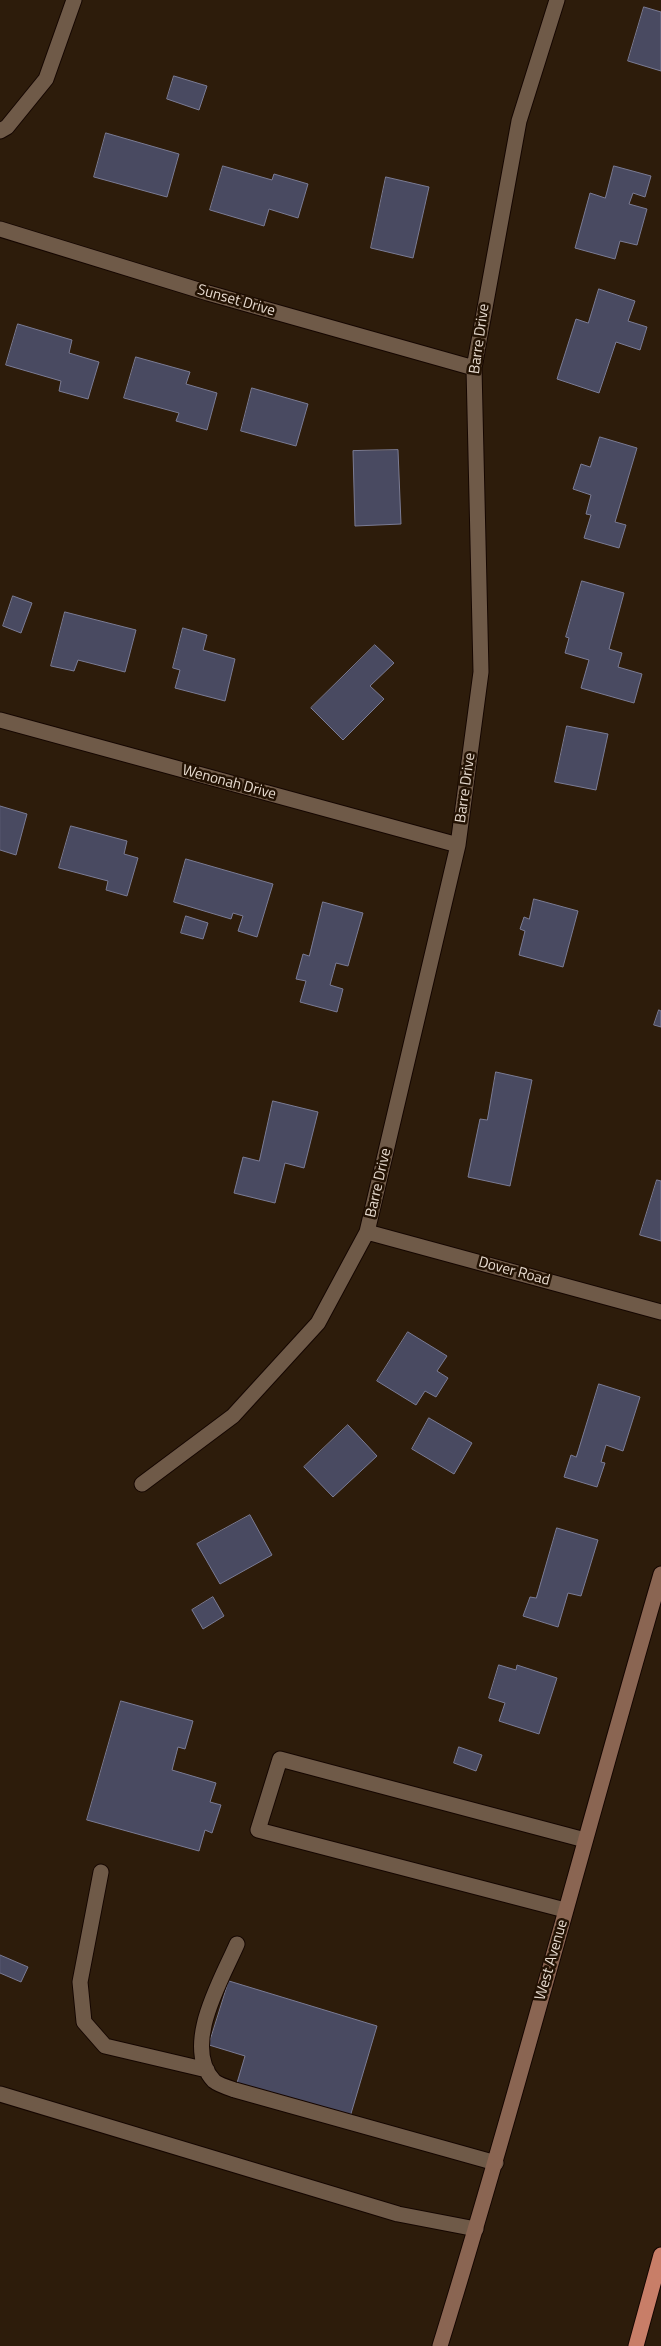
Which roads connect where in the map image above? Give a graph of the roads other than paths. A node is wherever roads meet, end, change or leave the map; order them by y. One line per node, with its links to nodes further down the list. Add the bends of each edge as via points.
1 (74, 0): 3 (street, via 46,79 7,127)
2 (557, 0): 5 (street, Barre Drive, via 519,121)
3 (0, 131)
4 (0, 229): 5 (street, Sunset Drive, via 208,293)
5 (474, 368): 7 (street, Barre Drive, via 481,672)
6 (0, 720): 7 (street, Wenonah Drive)
7 (458, 845): 8 (street, Barre Drive)
8 (368, 1232): 9 (street, Dover Road); 10 (street, Barre Drive, via 318,1323 233,1416)
9 (661, 1312)
10 (142, 1484)
11 (661, 1574): 12 (main road, West Avenue)
12 (585, 1840): 14 (main road, West Avenue); 14 (street, via 280,1759 258,1830)
13 (100, 1872): 16 (street, via 80,1982 84,2022 105,2046)
14 (565, 1910): 18 (main road, West Avenue)
15 (237, 1944): 16 (street, via 208,2012 200,2045)
16 (207, 2070): 18 (street, via 215,2082 235,2090)
17 (0, 2094): 19 (street, via 398,2214)
18 (496, 2163): 19 (main road, West Avenue)
19 (476, 2228): 21 (main road, West Avenue)
20 (661, 2255): 22 (highway)
21 (440, 2346)
22 (636, 2346)

